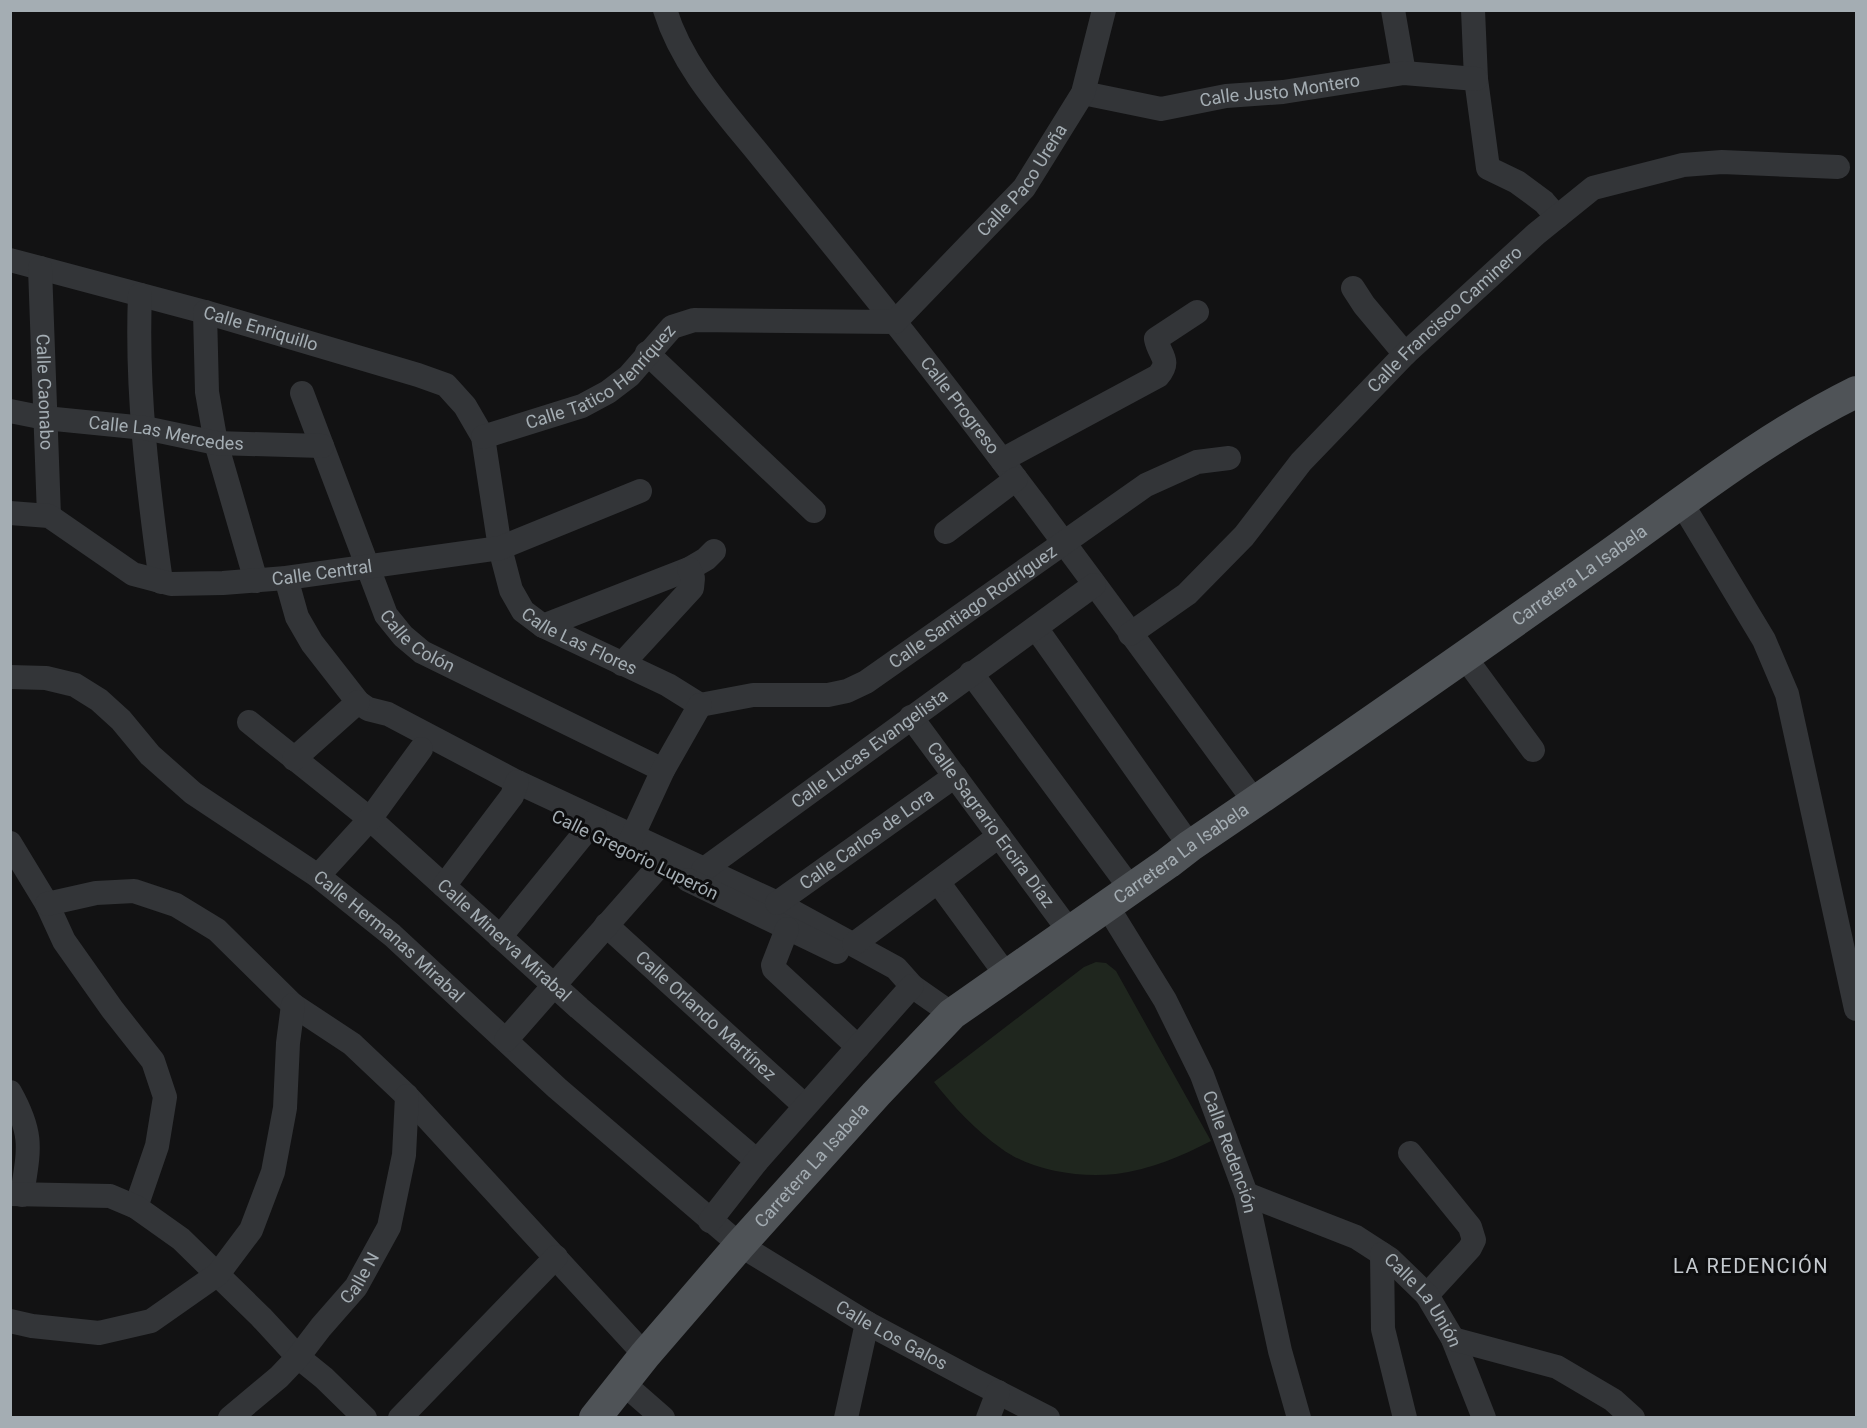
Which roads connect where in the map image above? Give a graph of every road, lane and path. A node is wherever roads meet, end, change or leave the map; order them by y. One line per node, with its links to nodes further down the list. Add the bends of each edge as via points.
1 (665, 10): 16 (street, Calle Progreso, via 696,74 729,120)
2 (1104, 10): 7 (street, Calle Paco Ureña)
3 (1393, 10): 5 (street)
4 (1473, 10): 6 (street)
5 (1404, 73): 6 (street, Calle Justo Montero); 7 (street, Calle Justo Montero, via 1283,92 1226,96 1161,109)
6 (1476, 79): 9 (street, via 1488,168 1518,182)
7 (1083, 93): 16 (street, Calle Paco Ureña, via 1024,188)
8 (1838, 167): 9 (street, Calle Francisco Caminero, via 1722,162 1683,165 1593,188)
9 (1557, 217): 18 (street, Calle Francisco Caminero)
10 (10, 260): 11 (street, Calle Enriquillo)
11 (39, 268): 13 (street, Calle Enriquillo); 22 (street, Calle Caonabo)
12 (1353, 288): 18 (street)
13 (140, 295): 14 (street, Calle Enriquillo); 23 (street, via 138,340)
14 (205, 312): 24 (street, Calle Enriquillo, via 446,385 465,406); 25 (street, via 207,392)
15 (1197, 312): 28 (street, via 1156,339 1165,359 1158,376)
16 (895, 322): 17 (street, Calle Tatico Henríquez, via 694,320 672,327); 28 (street, Calle Progreso)
17 (647, 353): 24 (street, Calle Tatico Henríquez, via 629,376 608,392 571,410); 32 (street)
18 (1405, 354): 47 (street, Calle Francisco Caminero, via 1301,462 1244,537 1187,594)
19 (1857, 392): 31 (main road, Carretera La Isabela, via 1790,427)
20 (302, 393): 26 (street, Calle Colón)
21 (10, 411): 22 (street, Calle Las Mercedes)
22 (45, 418): 23 (street, Calle Las Mercedes); 34 (street, Calle Caonabo)
23 (144, 428): 25 (street, Calle Las Mercedes); 43 (street)
24 (483, 437): 37 (street, Calle Las Flores)
25 (216, 442): 26 (street, Calle Las Mercedes); 42 (street)
26 (322, 446): 39 (street, Calle Colón)
27 (1229, 458): 36 (street, Calle Santiago Rodríguez, via 1197,462 1146,485)
28 (1002, 460): 29 (street, Calle Progreso)
29 (1016, 479): 35 (street); 36 (street, Calle Progreso)
30 (640, 491): 37 (street, Calle Central)
31 (1681, 502): 48 (main road, Carretera La Isabela); 86 (street, via 1764,640 1787,694)
32 (814, 512)
33 (10, 513): 34 (street)
34 (49, 516): 43 (street, Calle Central, via 133,574)
35 (946, 532)
36 (1064, 543): 44 (street, Calle Progreso); 53 (street, Calle Santiago Rodríguez, via 866,682 847,691 828,695 753,695)
37 (500, 548): 39 (street, Calle Central); 45 (street, Calle Las Flores, via 511,590 523,610)
38 (714, 551): 40 (street)
39 (368, 567): 41 (street, Calle Central); 59 (street, Calle Colón, via 386,615 422,652)
40 (689, 569): 45 (street); 49 (street, via 692,588)
41 (286, 578): 42 (street, Calle Central); 52 (street, Calle Gregorio Luperón, via 297,617 312,643)
42 (256, 581): 43 (street, Calle Central)
43 (161, 582)
44 (1094, 585): 46 (street, Calle Lucas Evangelista); 47 (street, Calle Progreso)
45 (543, 626): 49 (street, Calle Las Flores)
46 (1036, 628): 50 (street, Calle Lucas Evangelista); 68 (street)
47 (1130, 634): 62 (street, Calle Progreso)
48 (1464, 656): 57 (street); 62 (main road, Carretera La Isabela)
49 (622, 664): 53 (street, Calle Las Flores)
50 (971, 674): 54 (street, Calle Lucas Evangelista); 74 (street, Calle Redención)
51 (10, 677): 71 (street, Calle Hermanas Mirabal, via 46,678 75,686 99,700 150,755 193,793)
52 (363, 705): 56 (street, Calle Gregorio Luperón, via 379,725); 58 (street); 61 (street, Calle Gregorio Luperón, via 388,714)
53 (700, 705): 59 (street)
54 (911, 717): 60 (street, Calle Sagrario Ercira Díaz); 70 (street, Calle Lucas Evangelista)
55 (249, 722): 58 (street, Calle Minerva Mirabal)
56 (421, 749): 61 (street, Calle Gregorio Luperón); 63 (street)
57 (1533, 750)
58 (294, 759): 63 (street, Calle Minerva Mirabal)
59 (663, 770): 66 (street)
60 (955, 776): 65 (street, Calle Sagrario Ercira Díaz); 75 (street, Calle Carlos de Lora)
61 (515, 789): 64 (street, Calle Gregorio Luperón); 73 (street)
62 (1254, 802): 68 (main road, Carretera La Isabela)
63 (370, 819): 71 (street); 73 (street, Calle Minerva Mirabal)
64 (590, 826): 66 (street, Calle Gregorio Luperón); 80 (street)
65 (999, 836): 72 (street); 79 (street, Calle Sagrario Ercira Díaz)
66 (630, 842): 69 (street, Calle Gregorio Luperón); 70 (street, Calle Gregorio Luperón)
67 (10, 843): 76 (street)
68 (1190, 846): 74 (main road, Carretera La Isabela)
69 (659, 866): 77 (street); 78 (street, Calle Gregorio Luperón)
70 (703, 870): 75 (street, Calle Gregorio Luperón)
71 (318, 876): 88 (street, Calle Hermanas Mirabal, via 392,935)
72 (938, 882): 81 (street); 82 (street)
73 (444, 886): 80 (street, Calle Minerva Mirabal)
74 (1119, 898): 79 (main road, Carretera La Isabela); 95 (street, Calle Redención, via 1202,1075)
75 (777, 903): 81 (street, Calle Gregorio Luperón)
76 (47, 904): 85 (street, via 96,893 134,891 176,905 217,930); 97 (street, via 64,941 153,1061 165,1097 157,1146)
77 (606, 925): 83 (street); 92 (street, Calle Orlando Martínez)
78 (787, 929): 84 (street, Calle Gregorio Luperón, via 887,980); 89 (street, via 774,969)
79 (1070, 932): 82 (main road, Carretera La Isabela)
80 (500, 937): 83 (street, Calle Minerva Mirabal)
81 (854, 944): 84 (street, Calle Gregorio Luperón, via 896,968)
82 (1007, 976): 87 (main road, Carretera La Isabela)
83 (553, 985): 88 (street); 94 (street, Calle Minerva Mirabal)
84 (912, 986): 87 (street, Calle Gregorio Luperón); 89 (street)
85 (293, 1005): 91 (street, via 352,1044); 102 (street, via 285,1108 273,1172 251,1230)
86 (1857, 1010)
87 (952, 1014): 99 (main road, Carretera La Isabela)
88 (506, 1040): 98 (street, Calle Hermanas Mirabal)
89 (858, 1047): 92 (street)
90 (10, 1092): 96 (street, via 27,1130 29,1150)
91 (407, 1096): 101 (street); 108 (street, Calle N, via 404,1155 389,1227 356,1287)
92 (806, 1106): 94 (street)
93 (1410, 1153): 103 (street, via 1470,1227 1474,1240)
94 (757, 1161): 98 (street)
95 (1246, 1194): 100 (street, Calle La Unión, via 1356,1237); 119 (street, Calle Redención, via 1280,1352)
96 (16, 1195): 97 (street, via 110,1196)
97 (136, 1207): 102 (street, via 181,1239)
98 (711, 1221): 99 (street, Calle Hermanas Mirabal)
99 (740, 1245): 105 (street, Calle Los Galos); 107 (main road, Carretera La Isabela)
100 (1382, 1254): 103 (street, Calle La Unión); 120 (street, via 1383,1329)
101 (556, 1257): 107 (street); 113 (street)
102 (218, 1274): 104 (street, via 151,1321 99,1333); 108 (street)
103 (1427, 1295): 106 (street, Calle La Unión)
104 (10, 1321)
105 (867, 1323): 110 (street, Calle Los Galos); 116 (street)
106 (1453, 1339): 121 (street); 122 (street, Calle La Unión, via 1557,1367 1613,1400)
107 (645, 1355): 109 (main road, Carretera La Isabela)
108 (298, 1357): 111 (street, Calle N); 112 (street)
109 (623, 1383): 114 (main road, Carretera La Isabela); 115 (street)
110 (998, 1392): 117 (street); 118 (street, Calle Los Galos)
111 (230, 1418)
112 (365, 1418)
113 (400, 1418)
114 (595, 1418)
115 (663, 1418)
116 (846, 1418)
117 (988, 1418)
118 (1048, 1418)
119 (1299, 1418)
120 (1405, 1418)
121 (1484, 1418)
122 (1633, 1418)

